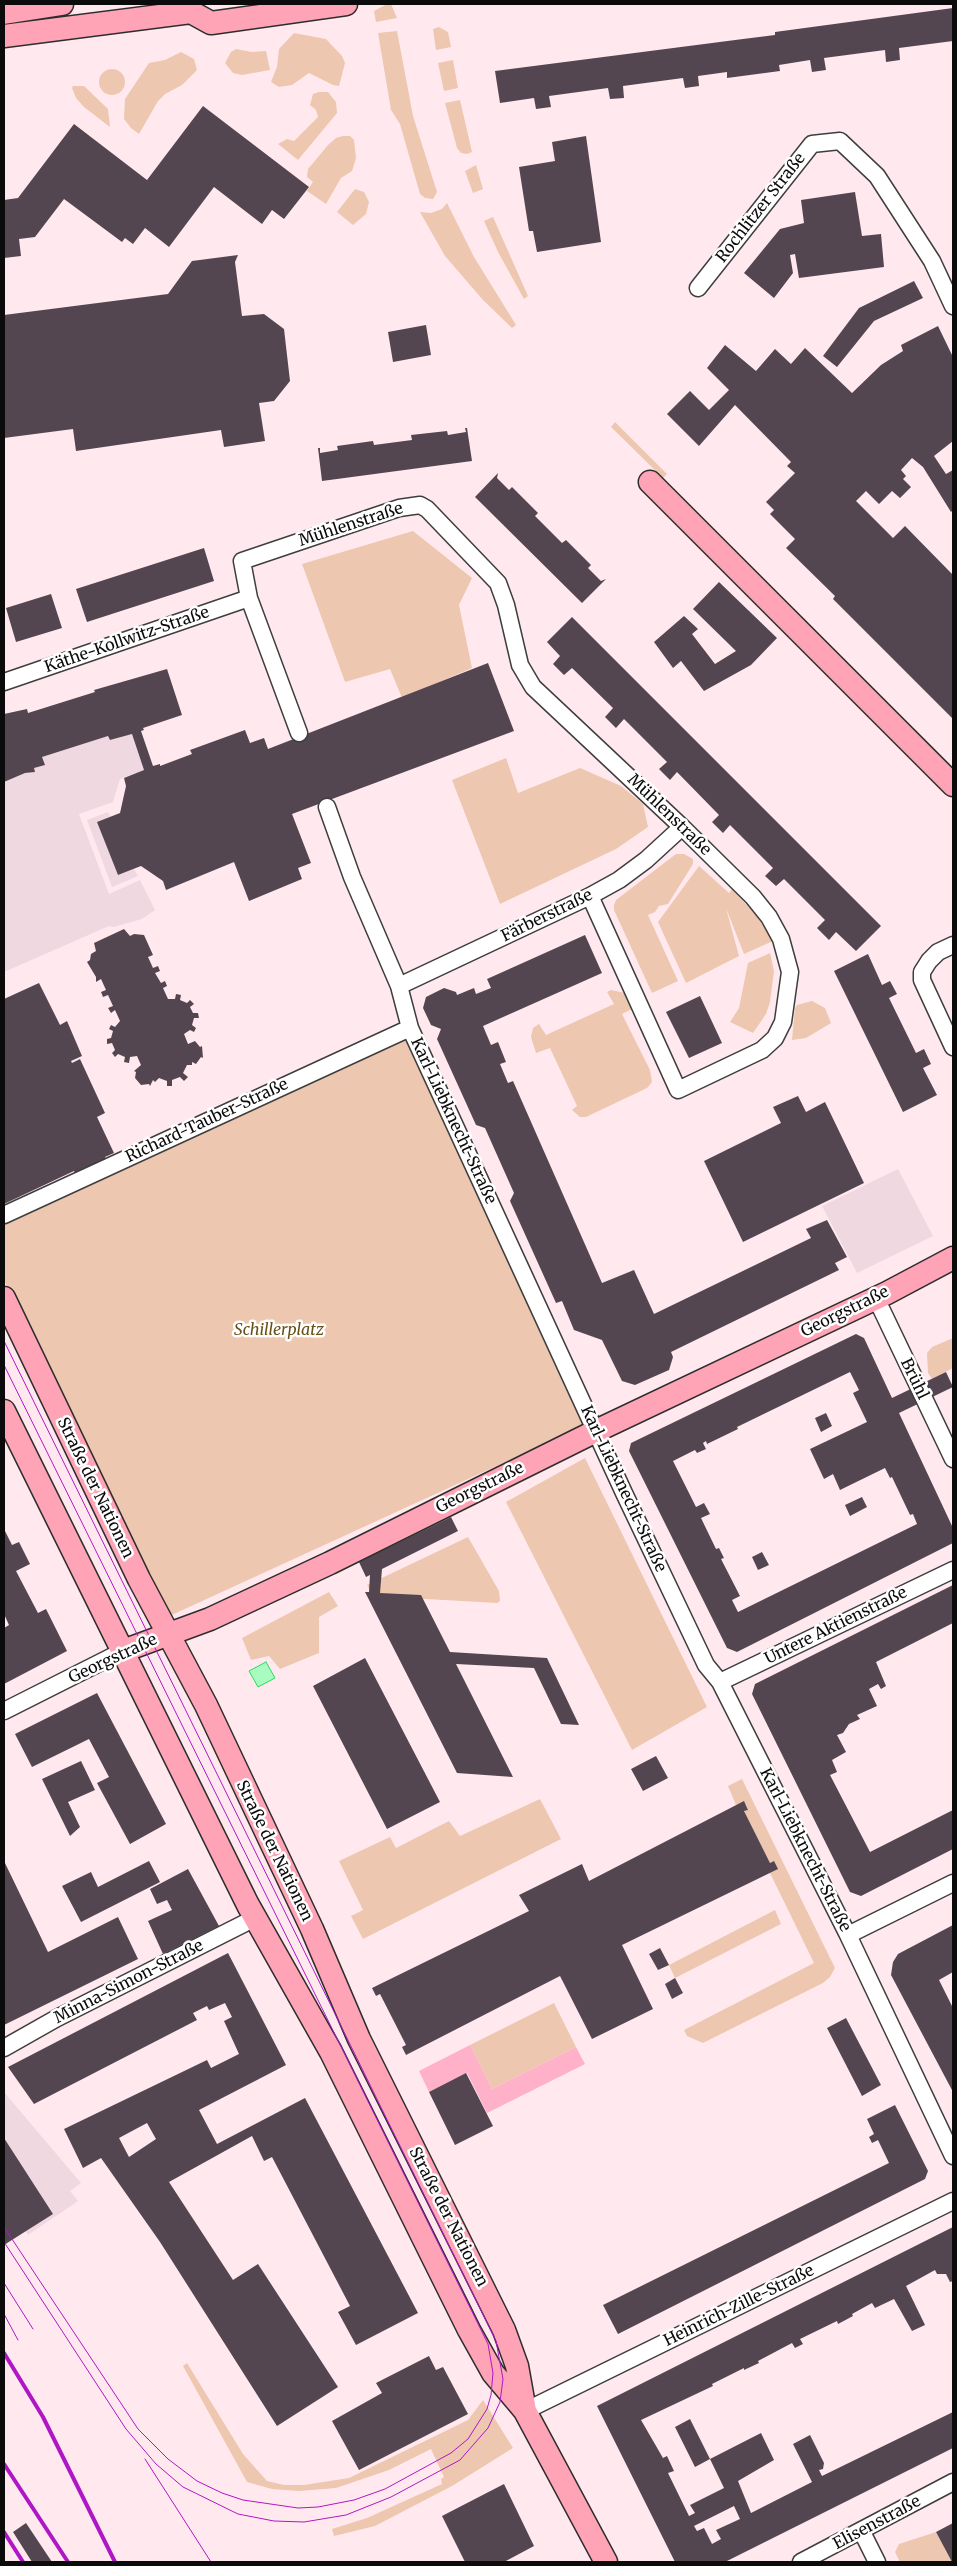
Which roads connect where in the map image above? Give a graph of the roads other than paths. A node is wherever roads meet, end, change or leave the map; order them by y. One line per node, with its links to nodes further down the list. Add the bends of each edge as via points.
1 (62, 4): 3 (main road)
2 (346, 4): 4 (main road, via 211,23 191,12)
3 (4, 13)
4 (4, 36)
5 (698, 288): 6 (street, Rochlitzer Straße, via 812,144 840,141 877,176 932,261)
6 (953, 306)
7 (650, 482): 11 (main road)
8 (249, 598): 9 (street, Käthe-Kollwitz-Straße); 10 (street); 13 (street, Mühlenstraße, via 242,562 399,508 420,505 498,583 508,610 520,665 533,687)
9 (4, 682)
10 (299, 733)
11 (953, 785)
12 (327, 807): 16 (street, Karl-Liebknecht-Straße, via 352,877)
13 (682, 827): 14 (street, Färberstraße, via 646,860); 14 (street, Mühlenstraße, via 753,897 781,939 790,972 783,1022 775,1038 762,1050 678,1090)
14 (590, 896): 16 (street, Färberstraße)
15 (953, 945): 18 (street, via 938,952 922,972 922,980)
16 (399, 986): 17 (street, Karl-Liebknecht-Straße)
17 (410, 1028): 19 (street, Richard-Tauber-Straße); 24 (street, Karl-Liebknecht-Straße)
18 (953, 1047)
19 (4, 1215)
20 (953, 1258): 22 (main road, Georgstraße)
21 (4, 1298): 27 (main road, Straße der Nationen)
22 (876, 1298): 24 (main road, Georgstraße); 25 (street, Brühl)
23 (4, 1411): 28 (main road, Straße der Nationen)
24 (596, 1431): 27 (main road, Georgstraße, via 330,1563 210,1619); 29 (street, Karl-Liebknecht-Straße, via 706,1665)
25 (953, 1459)
26 (953, 1570): 29 (street, Untere Aktienstraße)
27 (167, 1634): 28 (main road, Georgstraße); 37 (main road, Straße der Nationen, via 206,1705 312,1929 358,2039 504,2330 517,2366)
28 (123, 1651): 30 (street, Georgstraße); 32 (main road, Straße der Nationen)
29 (720, 1682): 33 (street, Karl-Liebknecht-Straße)
30 (4, 1710)
31 (953, 1883): 33 (street)
32 (255, 1918): 34 (street, Minna-Simon-Straße); 37 (main road, Straße der Nationen, via 319,2029 486,2361)
33 (848, 1935): 35 (street, Karl-Liebknecht-Straße)
34 (4, 2048)
35 (953, 2156)
36 (953, 2201): 37 (street, Heinrich-Zille-Straße)
37 (525, 2411): 40 (main road, Straße der Nationen)
38 (953, 2482): 39 (street, Elisenstraße)
39 (862, 2532): 41 (street, Elisenstraße); 42 (street)
40 (606, 2562)
41 (801, 2562)
42 (877, 2562)

